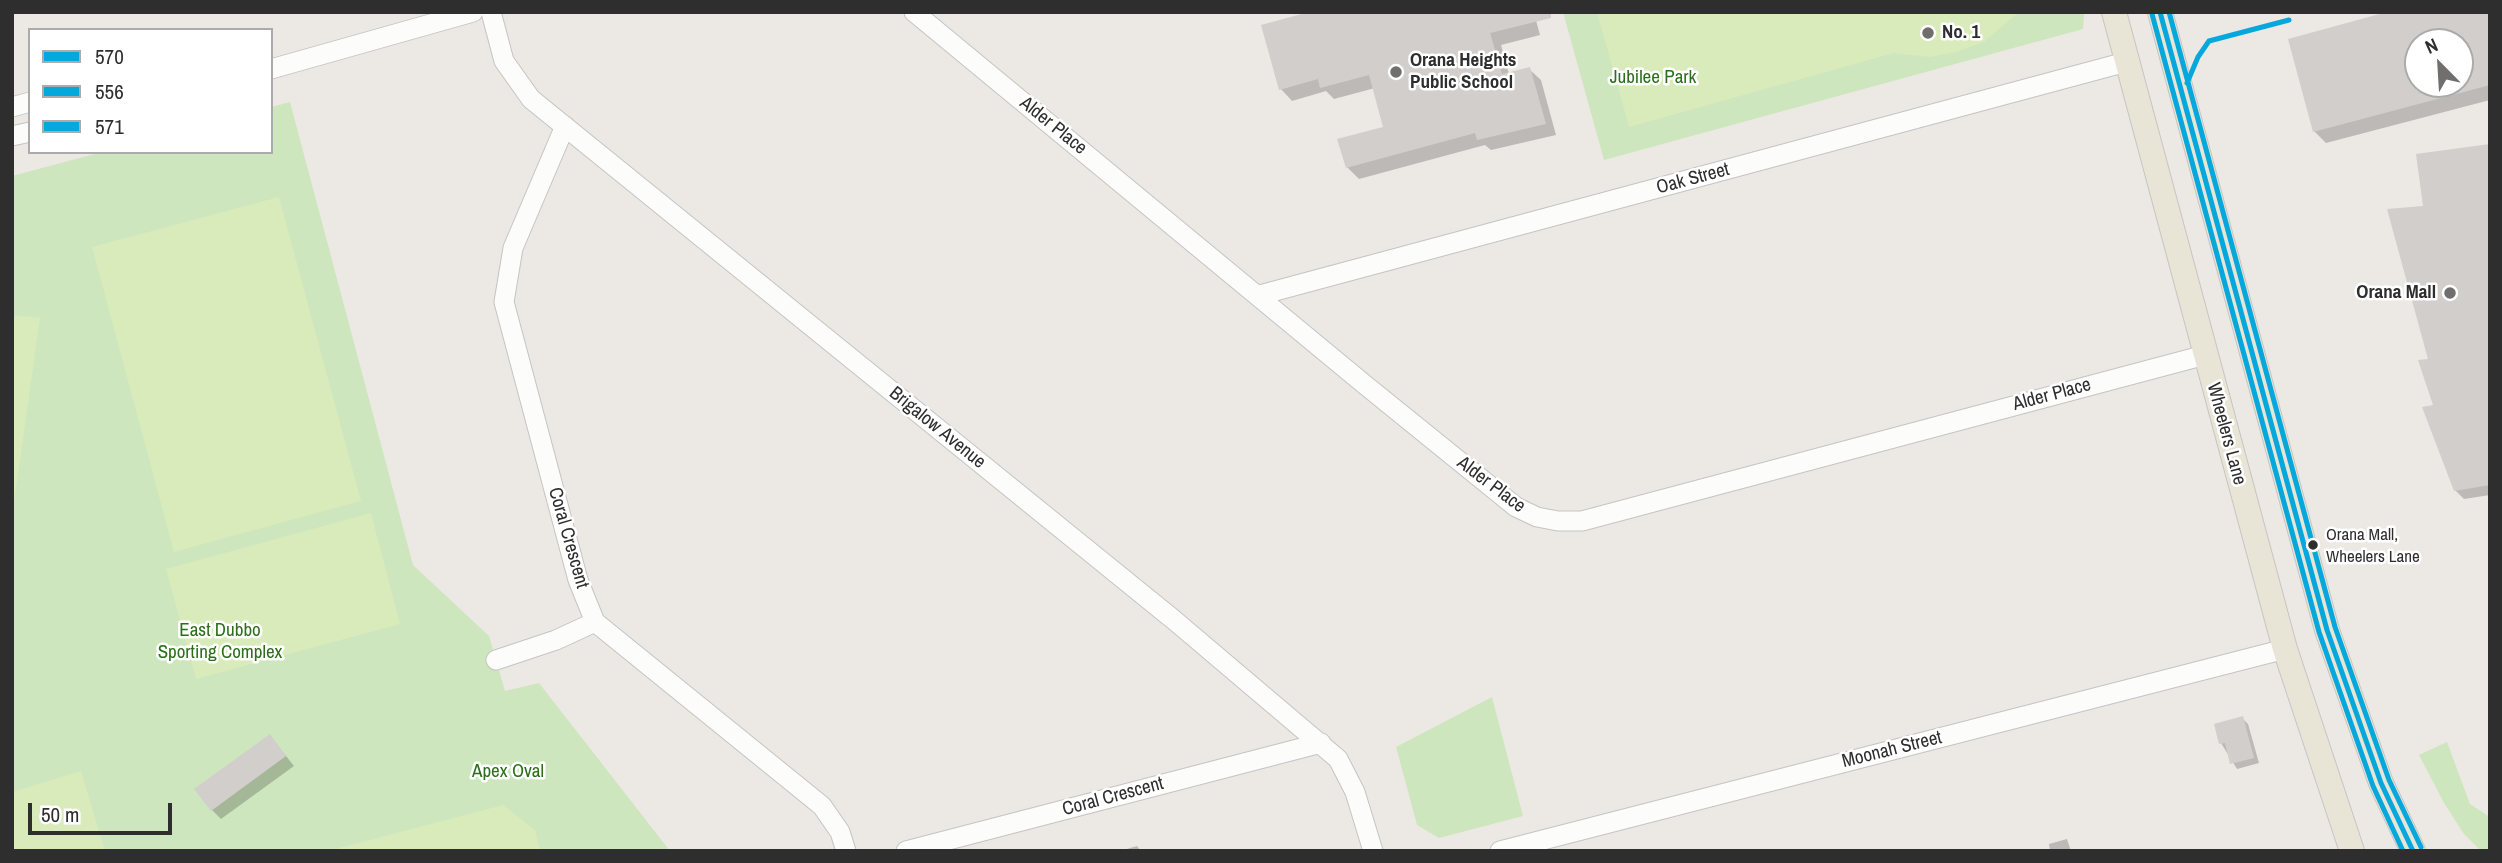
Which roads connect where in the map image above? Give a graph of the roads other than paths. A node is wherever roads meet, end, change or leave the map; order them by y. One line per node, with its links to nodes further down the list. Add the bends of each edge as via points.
1 (473, 12): 6 (street)
2 (491, 12): 9 (street, Brigalow Avenue, via 504,61 531,99)
3 (914, 12): 10 (street, Alder Place)
4 (2114, 12): 7 (main road, Wheelers Lane)
5 (2160, 12): 21 (main road, via 2327,630 2381,783)
6 (413, 20): 8 (street)
7 (2126, 62): 10 (street, Oak Street); 11 (main road, Wheelers Lane)
8 (274, 64)
9 (565, 126): 12 (street, Coral Crescent, via 513,248 504,302 578,580); 15 (street, Brigalow Avenue)
10 (1260, 295): 11 (street, Alder Place, via 1516,507 1558,521 1582,521)
11 (2205, 355): 13 (main road, Wheelers Lane)
12 (594, 622): 14 (street); 16 (street, via 822,806 840,832)
13 (2285, 649): 19 (street, Moonah Street); 20 (main road, Wheelers Lane)
14 (496, 660)
15 (1321, 743): 17 (street, Coral Crescent); 18 (street, Brigalow Avenue, via 1338,759 1355,792)
16 (846, 851)
17 (906, 851)
18 (1373, 851)
19 (1500, 851)
20 (2352, 851)
21 (2413, 851)

